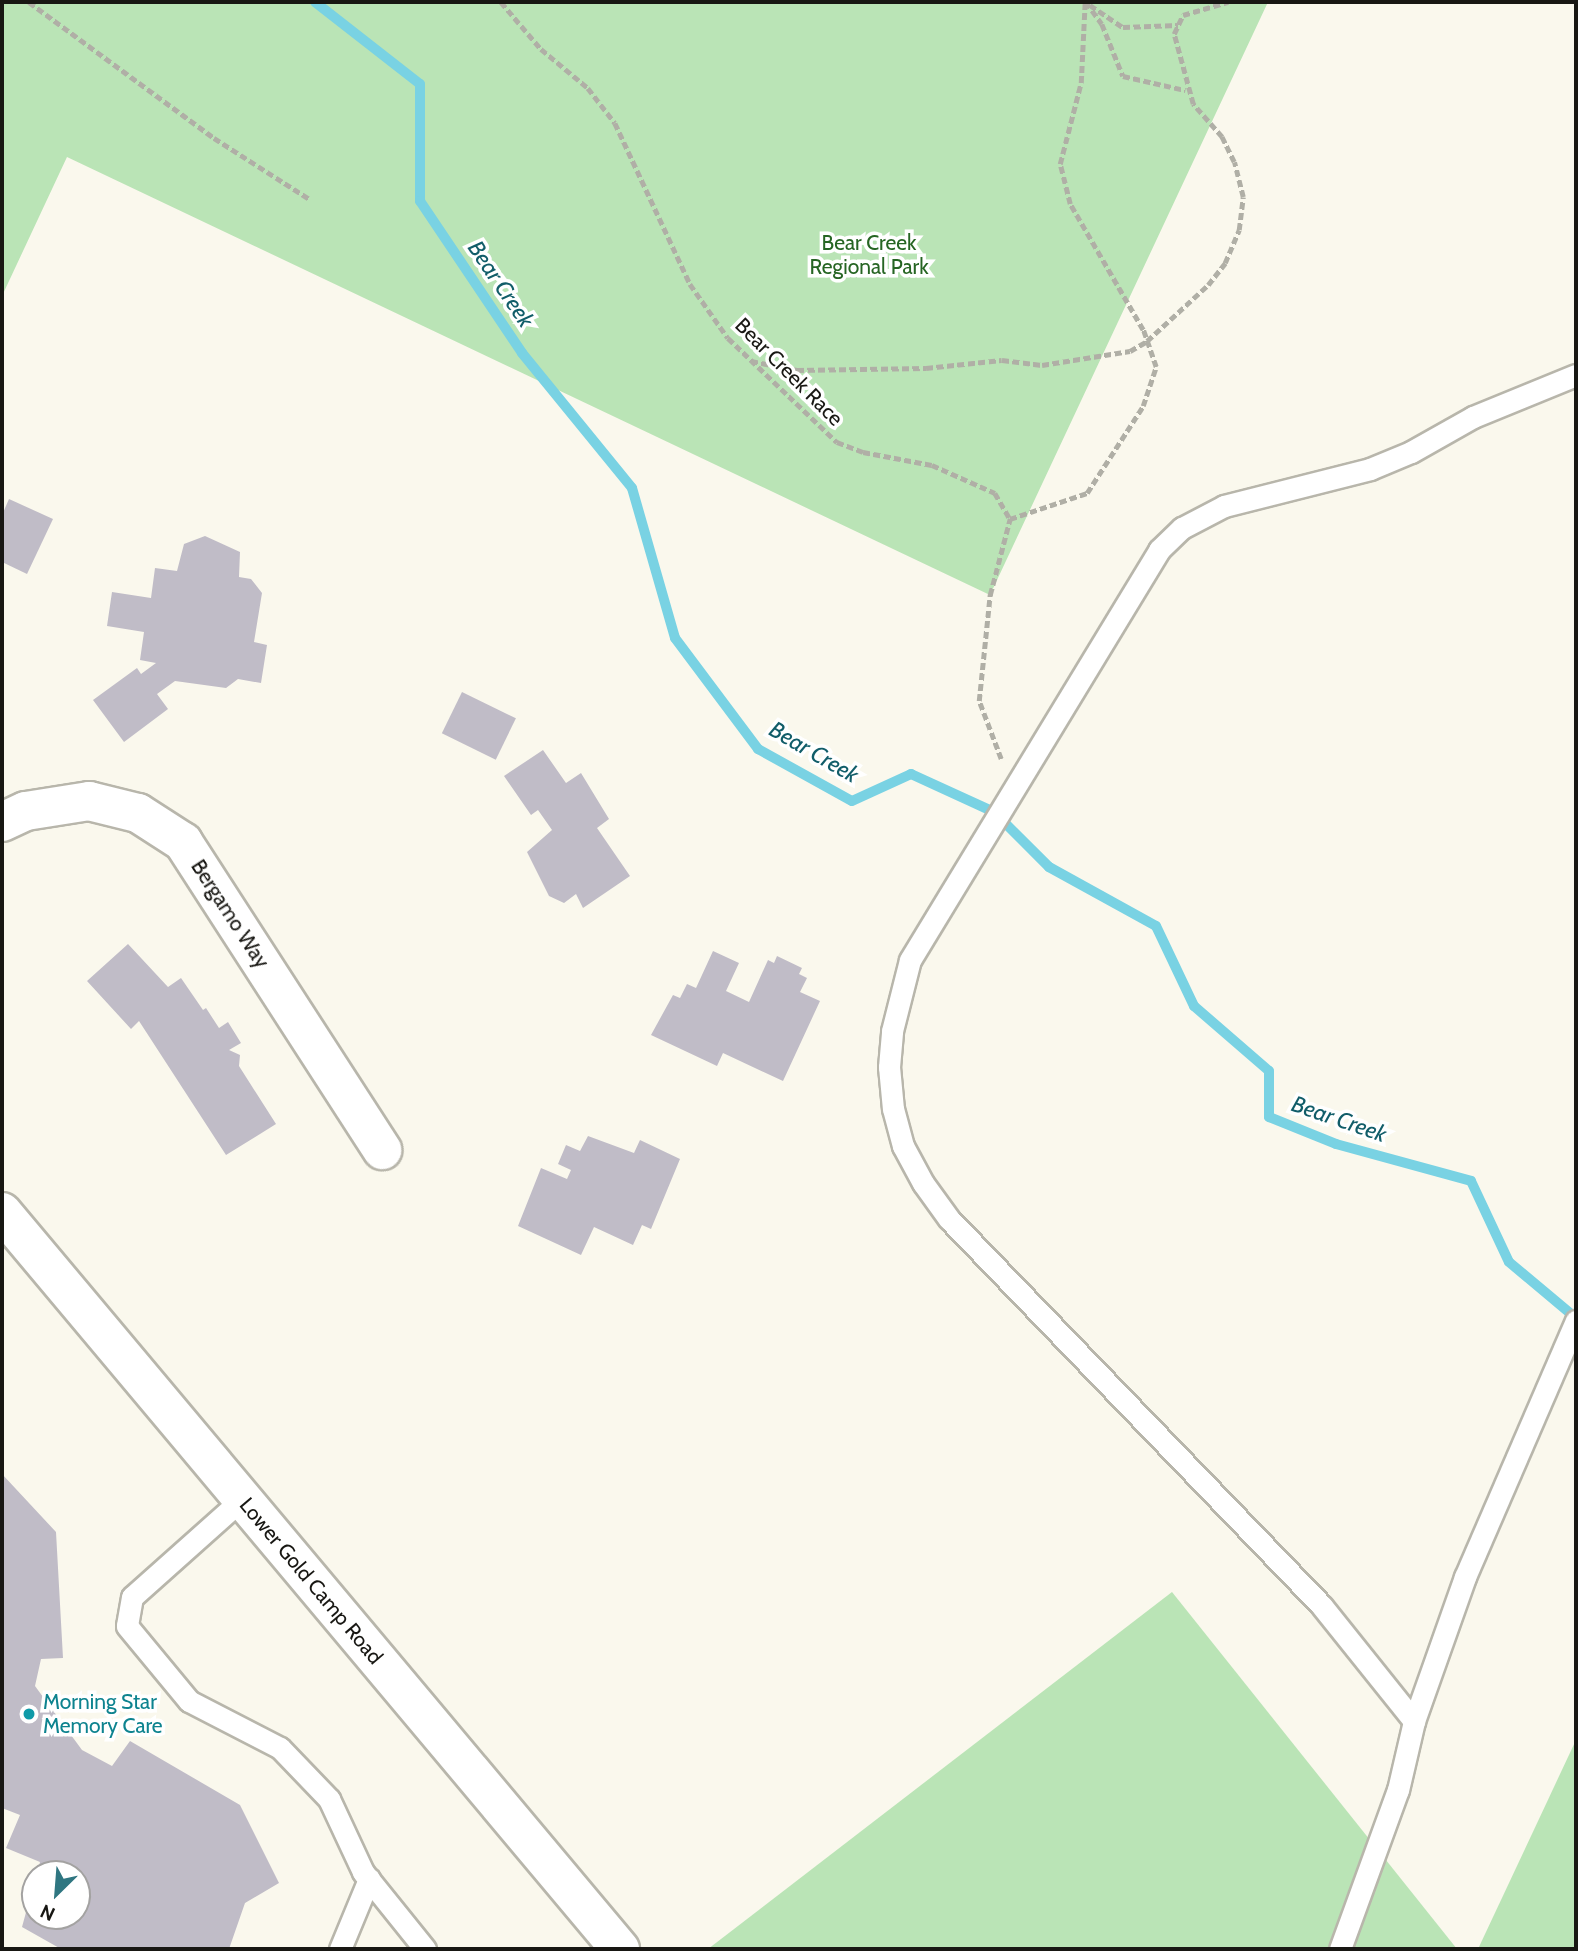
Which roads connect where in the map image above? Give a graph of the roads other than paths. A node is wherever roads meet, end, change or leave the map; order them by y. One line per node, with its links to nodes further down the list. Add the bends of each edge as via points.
1 (1576, 375): 7 (lane, via 1473,417 1370,469 1224,506 1182,528 1154,558 910,960 898,992 889,1067 903,1146 949,1219 1322,1606)
2 (2, 822): 3 (street, Bergamo Way, via 26,811 89,802 138,813 183,842)
3 (382, 1150)
4 (2, 1212): 6 (street, Lower Gold Camp Road)
5 (1576, 1321): 7 (lane, via 1465,1577)
6 (242, 1499): 8 (lane, via 132,1597 127,1626 189,1701 280,1748 330,1799); 11 (street, Lower Gold Camp Road)
7 (1415, 1721): 12 (lane, via 1398,1790)
8 (369, 1879): 9 (lane); 10 (lane)
9 (340, 1949)
10 (425, 1949)
11 (621, 1949)
12 (1340, 1949)

